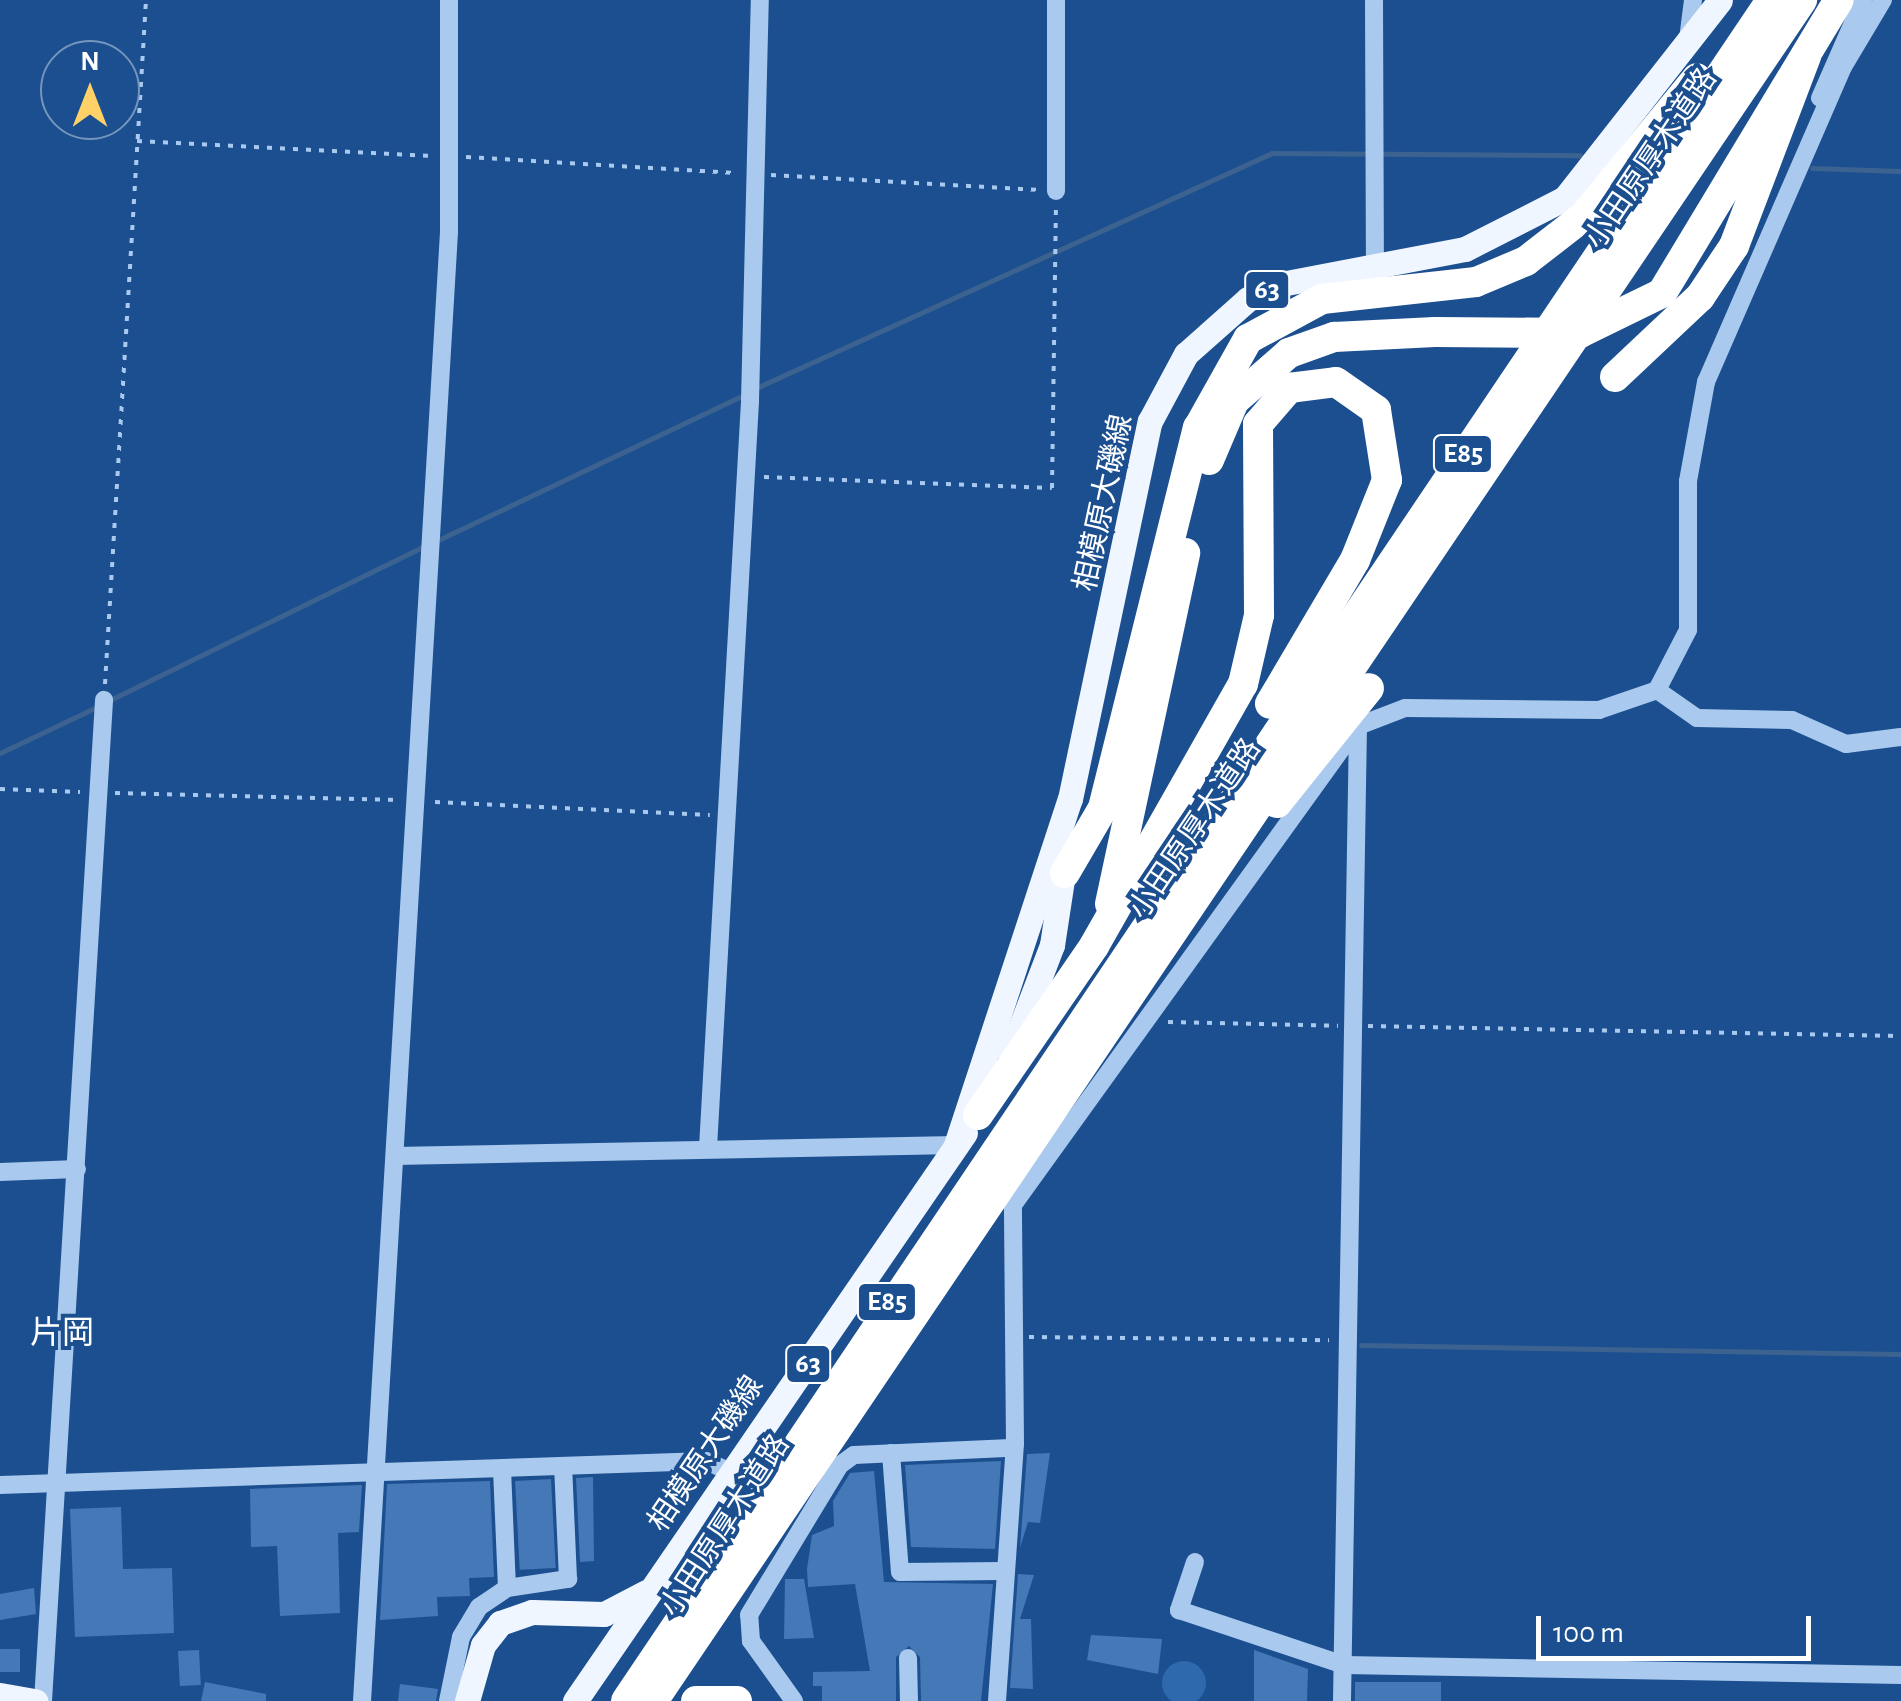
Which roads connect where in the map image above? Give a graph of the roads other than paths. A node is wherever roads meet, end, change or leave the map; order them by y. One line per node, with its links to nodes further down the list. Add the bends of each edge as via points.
1 (449, 0): 32 (street, via 448,156)
2 (760, 0): 31 (street, via 746,477)
3 (1056, 0): 16 (street)
4 (1374, 0): 17 (street)
5 (1693, 0): 13 (street)
6 (1720, 0): 13 (main road, 相模原大磯線 / 63)
7 (1754, 0): 25 (highway, via 1617,180 1538,253 1476,282 1322,299 1248,338 1198,428 1102,808)
8 (1771, 0): 26 (highway, 小田原厚木道路 / E85)
9 (1802, 0): 26 (highway, 小田原厚木道路 / E85, via 1390,605)
10 (1839, 0): 14 (highway)
11 (1863, 0): 15 (street, via 1830,58)
12 (1883, 0): 15 (street)
13 (1687, 48): 17 (main road, 相模原大磯線 / 63, via 1565,198 1500,238)
14 (1806, 56): 18 (highway, via 1734,246 1700,297); 27 (highway, bridge, via 1662,293 1580,333 1334,337 1288,352 1234,401 1204,472)
15 (1806, 157): 20 (street, via 1701,398 1688,481 1688,630)
16 (1056, 191)
17 (1375, 264): 24 (main road, 相模原大磯線 / 63, via 1317,273 1248,299 1186,354 1164,390 1140,460)
18 (1616, 377)
19 (1369, 688): 26 (highway)
20 (1657, 690): 22 (street, via 1599,710 1406,708); 23 (street, via 1697,718 1792,720 1846,744)
21 (104, 705): 33 (street)
22 (1358, 726): 35 (street, via 1012,1205); 49 (street)
23 (1901, 738)
24 (1070, 799): 25 (main road, 相模原大磯線 / 63); 28 (main road, 相模原大磯線 / 63)
25 (1065, 874): 28 (main road, 63); 29 (main road, 相模原大磯線 / 63, via 1052,945)
26 (1166, 914): 27 (highway, via 1374,521 1387,480 1383,428 1359,392 1336,382 1289,388 1258,424 1259,614 1243,684); 59 (highway, 小田原厚木道路 / E85); 60 (highway, 小田原厚木道路 / E85)
27 (1094, 946): 29 (highway)
28 (997, 1040): 30 (main road, 相模原大磯線 / 63)
29 (978, 1115): 30 (main road, 相模原大磯線 / 63)
30 (956, 1144): 31 (street); 39 (main road, 相模原大磯線 / 63)
31 (708, 1148): 32 (street)
32 (395, 1156): 40 (street)
33 (77, 1169): 34 (street); 41 (street)
34 (0, 1172)
35 (1010, 1448): 36 (street); 44 (street)
36 (891, 1453): 44 (street, via 900,1572); 63 (street, via 840,1466 750,1615 751,1642)
37 (563, 1466): 38 (street); 39 (street, via 706,1461); 46 (street, via 568,1579)
38 (502, 1469): 40 (street); 46 (street)
39 (731, 1472): 45 (main road, 相模原大磯線 / 63)
40 (378, 1474): 41 (street); 55 (street)
41 (59, 1484): 42 (street); 54 (street)
42 (0, 1485)
43 (1195, 1562): 49 (street, via 1179,1610)
44 (1002, 1571): 65 (street)
45 (658, 1583): 47 (main road, 相模原大磯線 / 63); 52 (main road, 63, via 604,1614 532,1612 500,1623 475,1670)
46 (506, 1588): 56 (street, via 479,1607 462,1637)
47 (622, 1635): 57 (main road, via 596,1649); 58 (main road, 相模原大磯線 / 63)
48 (908, 1658): 64 (street)
49 (1344, 1665): 50 (street); 66 (street)
50 (1901, 1674)
51 (0, 1695): 53 (main road)
52 (479, 1700)
53 (35, 1701)
54 (43, 1701)
55 (362, 1701)
56 (448, 1701)
57 (556, 1701)
58 (576, 1701)
59 (626, 1701)
60 (652, 1701)
61 (696, 1701): 62 (highway)
62 (737, 1701)
63 (794, 1701)
64 (909, 1701)
65 (997, 1701)
66 (1342, 1701)

